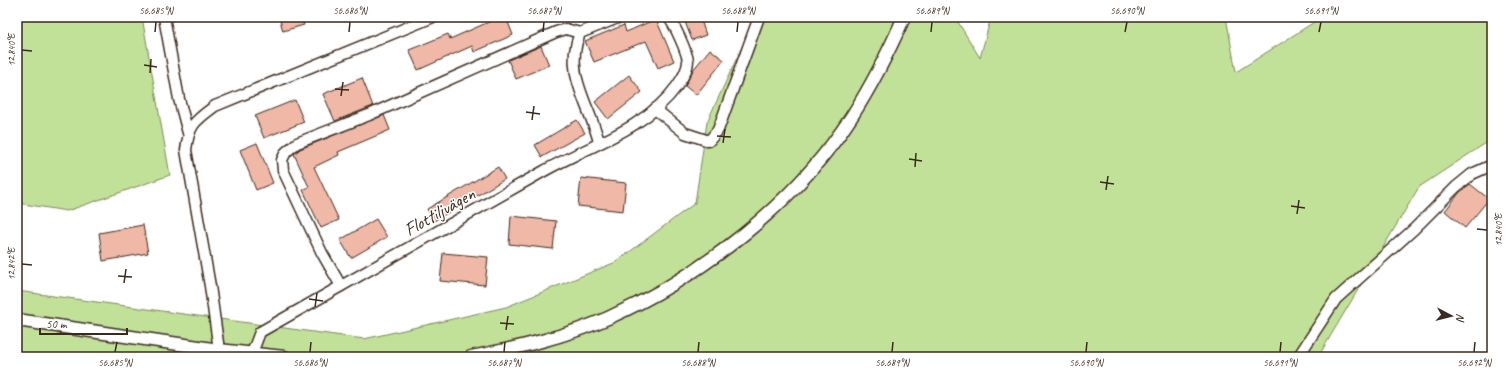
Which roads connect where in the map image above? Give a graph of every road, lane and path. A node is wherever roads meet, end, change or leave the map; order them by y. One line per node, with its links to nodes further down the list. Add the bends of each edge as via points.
1 (164, 17): 9 (street)
2 (433, 17): 9 (street, via 216,106 198,120)
3 (620, 17): 7 (street)
4 (668, 17): 8 (street, Flottiljvägen, via 688,61 686,71 677,86)
5 (759, 17): 8 (street, via 718,130 708,141 685,133)
6 (904, 17): 17 (street, via 890,48 851,116 803,177 744,233 678,280 606,319 538,342)
7 (580, 34): 10 (street, via 573,57 578,87 595,124); 12 (street, via 566,29 556,32 369,115 297,143 286,152 282,160 283,170 322,253)
8 (655, 109): 10 (street, Flottiljvägen)
9 (188, 133): 14 (street, via 186,150)
10 (599, 142): 12 (street, Flottiljvägen)
11 (1492, 165): 18 (street, via 1472,174 1456,187 1414,229 1336,299)
12 (341, 286): 15 (street, Flottiljvägen, via 260,332)
13 (17, 320): 14 (street)
14 (219, 353): 15 (street)
15 (252, 353): 16 (street)
16 (284, 357)
17 (471, 357)
18 (1298, 357)

